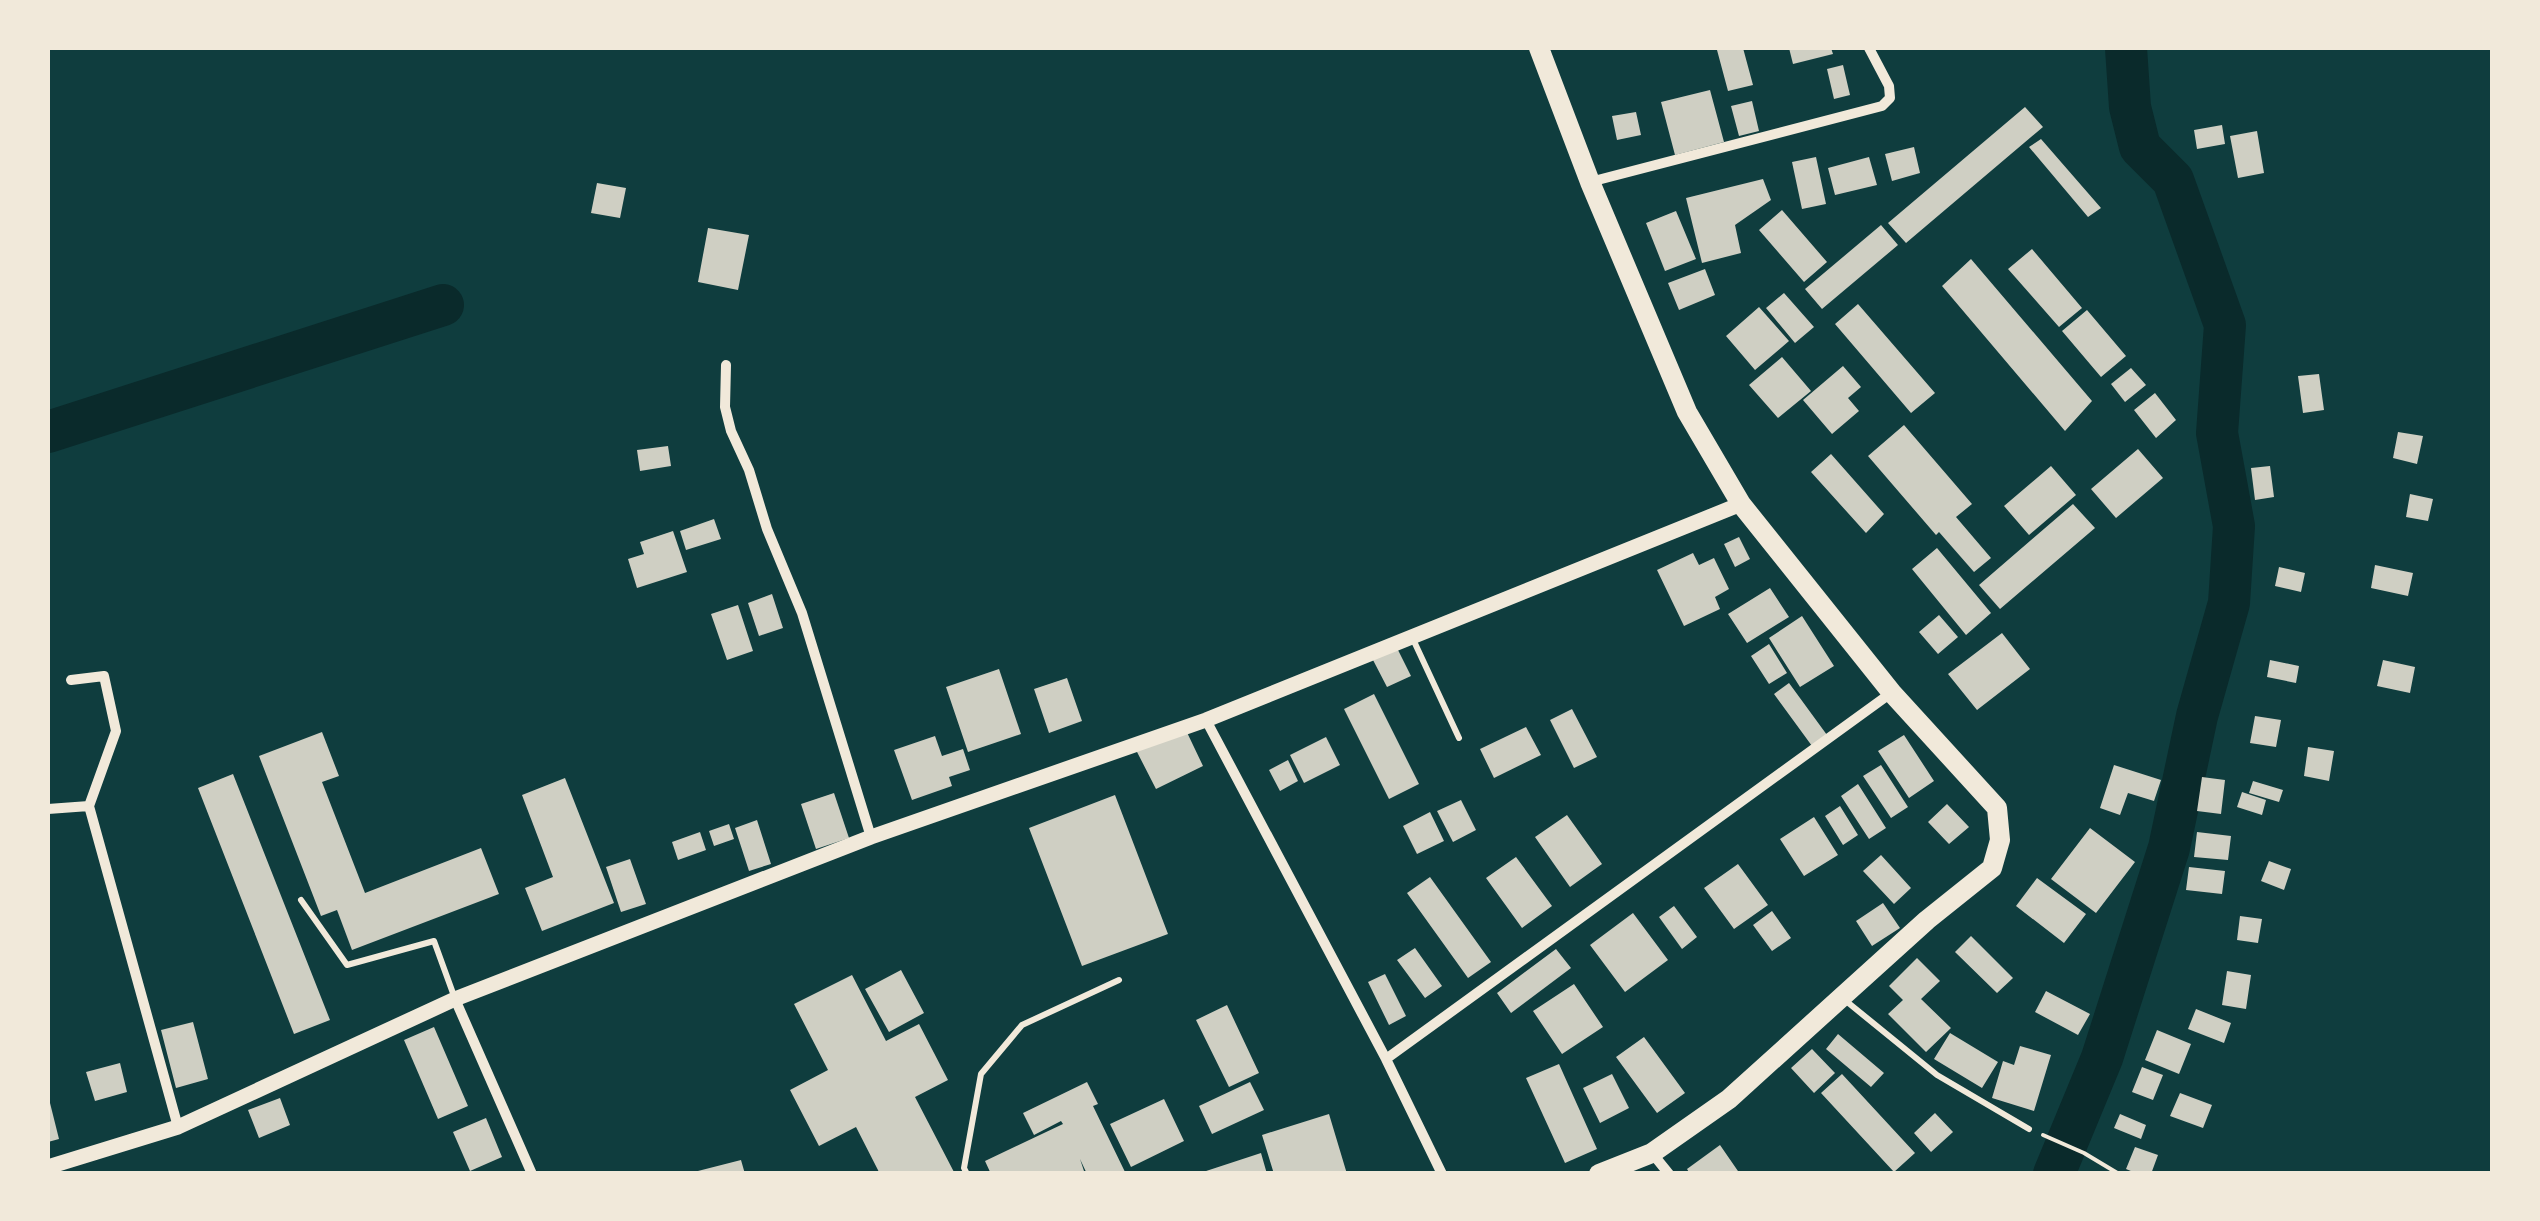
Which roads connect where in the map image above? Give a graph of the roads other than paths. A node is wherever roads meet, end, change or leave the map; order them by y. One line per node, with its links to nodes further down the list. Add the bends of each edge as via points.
1 (1539, 48): 3 (main road)
2 (1869, 48): 3 (street, via 1890,86 1882,106)
3 (1590, 182): 5 (main road, via 1687,412)
4 (726, 365): 13 (street, via 731,432 802,613)
5 (1740, 504): 6 (street); 8 (main road)
6 (1411, 636): 9 (street); 10 (lane)
7 (71, 680): 11 (street, via 104,676 116,731)
8 (1892, 693): 16 (main road, via 1997,808 2000,840 1992,868); 18 (street)
9 (1206, 720): 13 (street); 18 (street)
10 (1460, 738)
11 (89, 806): 12 (street); 19 (street)
12 (48, 809)
13 (872, 837): 17 (street)
14 (301, 900): 17 (lane, via 347,965 434,941)
15 (1119, 980): 24 (lane, via 1022,1025 981,1074)
16 (1841, 998): 20 (lane, via 1937,1075); 21 (main road, via 1730,1099)
17 (455, 999): 19 (street); 23 (street)
18 (1386, 1059): 25 (street)
19 (178, 1128): 22 (street)
20 (2029, 1128)
21 (1652, 1153): 26 (main road); 27 (street)
22 (48, 1167)
23 (532, 1174)
24 (967, 1174)
25 (1442, 1174)
26 (1599, 1174)
27 (1669, 1174)

